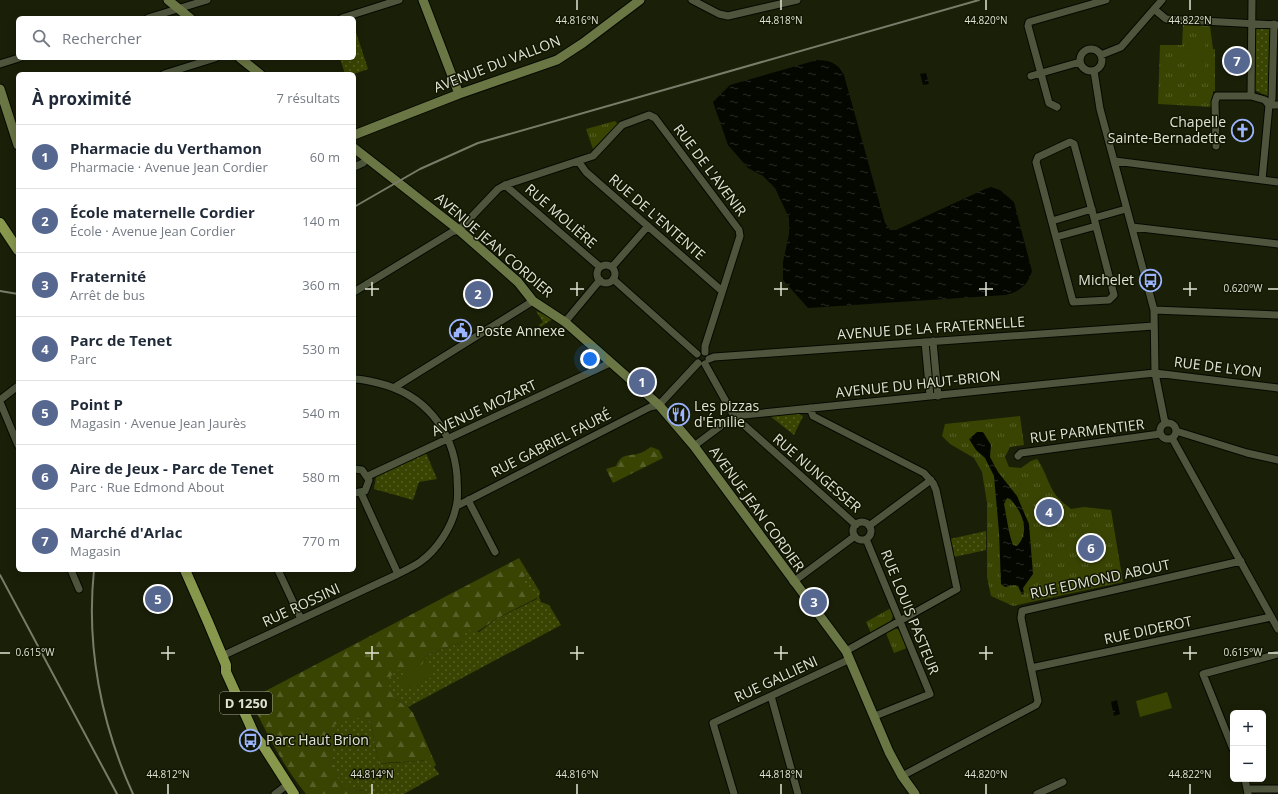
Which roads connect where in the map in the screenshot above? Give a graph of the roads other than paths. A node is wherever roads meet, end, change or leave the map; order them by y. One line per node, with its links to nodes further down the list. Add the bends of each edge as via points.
1 (168, 0): 11 (street)
2 (207, 0): 11 (street)
3 (399, 0): 15 (street)
4 (423, 0): 30 (street)
5 (692, 0): 6 (street, via 728,16)
6 (796, 0)
7 (1106, 0): 27 (street, via 1029,22)
8 (1162, 0): 12 (street)
9 (1252, 0): 16 (street)
10 (635, 1): 30 (street, AVENUE DU VALLON, via 583,43 557,60)
11 (179, 9): 13 (street); 14 (street)
12 (1154, 9): 16 (street, via 1166,18); 18 (street, via 1121,47)
13 (155, 16)
14 (188, 16)
15 (348, 16)
16 (1252, 22): 17 (street); 31 (street)
17 (1276, 24): 32 (street, via 1272,99)
18 (1101, 55): 22 (street, via 1097,51 1088,50 1083,53); 24 (street, via 1101,65)
19 (16, 59): 23 (street)
20 (209, 60): 25 (street)
21 (242, 60): 26 (street)
22 (1080, 62): 24 (street, via 1083,68); 27 (street)
23 (0, 64)
24 (1094, 71): 42 (street, via 1100,109)
25 (170, 72)
26 (258, 72)
27 (1041, 73): 28 (street); 34 (street, via 1049,103)
28 (1031, 76)
29 (0, 89): 35 (street)
30 (459, 94): 37 (street, AVENUE DU VALLON)
31 (1251, 96): 32 (street, via 1265,100); 38 (street, via 1217,96)
32 (1269, 105): 33 (street); 44 (street)
33 (1278, 106)
34 (1057, 107)
35 (14, 121): 36 (street)
36 (16, 133)
37 (356, 133)
38 (1216, 146)
39 (356, 150): 40 (street, AVENUE JEAN CORDIER)
40 (367, 158): 43 (street); 55 (street, AVENUE JEAN CORDIER)
41 (578, 161): 46 (street); 52 (street, RUE DE L'ENTENTE, via 586,172); 64 (street, RUE DE L'AVENIR, via 593,156 622,125 649,114 655,118 739,230 740,236)
42 (1115, 161): 44 (street); 48 (street)
43 (356, 166)
44 (1262, 180): 45 (street)
45 (1278, 182)
46 (505, 185): 55 (street, via 498,189); 59 (street, RUE MOLIÈRE)
47 (1092, 210): 49 (street); 50 (street); 50 (street, via 1074,144 1070,142 1038,157 1036,162)
48 (1126, 210): 49 (street); 54 (street)
49 (1094, 218): 53 (street)
50 (1052, 221): 56 (street)
51 (0, 224): 58 (main road)
52 (648, 226): 60 (street); 64 (street, RUE DE L'ENTENTE)
53 (1096, 226): 56 (street); 56 (street, via 1114,291 1109,300 1073,302)
54 (1132, 227): 57 (street); 66 (street)
55 (460, 230): 63 (street, via 452,232); 65 (street, AVENUE JEAN CORDIER, via 518,282)
56 (1056, 237)
57 (1278, 244)
58 (16, 247)
59 (600, 267): 60 (street); 62 (street, via 597,275)
60 (612, 267): 61 (street, via 615,273)
61 (613, 278): 62 (street, via 609,282); 72 (street)
62 (600, 280): 68 (street)
63 (356, 291)
64 (722, 291): 72 (street, RUE DE L'AVENIR)
65 (533, 301): 68 (street, AVENUE JEAN CORDIER); 77 (street)
66 (1154, 310): 67 (street); 69 (street)
67 (1278, 315)
68 (565, 322): 74 (street, AVENUE JEAN CORDIER)
69 (1154, 326): 70 (street, AVENUE DE LA FRATERNELLE); 75 (street)
70 (933, 341): 71 (street, AVENUE DE LA FRATERNELLE); 81 (street)
71 (925, 342): 73 (street, AVENUE DE LA FRATERNELLE, via 714,357); 80 (street)
72 (701, 353): 73 (street, RUE NUNGESSER); 73 (street, RUE DE L'AVENIR, via 696,356)
73 (704, 362): 83 (street); 85 (street, RUE NUNGESSER)
74 (610, 363): 83 (street, AVENUE JEAN CORDIER); 90 (street, AVENUE MOZART)
75 (1155, 373): 79 (street, RUE DE LYON); 81 (street, AVENUE DU HAUT-BRION); 86 (street)
76 (356, 379): 77 (street, RUE ROSSINI)
77 (395, 387): 90 (street, RUE ROSSINI, via 422,404 439,423)
78 (16, 388): 82 (street)
79 (1278, 388)
80 (930, 396): 81 (street, AVENUE DU HAUT-BRION); 84 (street, AVENUE DU HAUT-BRION)
81 (938, 396)
82 (0, 401): 91 (street)
83 (659, 405): 92 (street, AVENUE JEAN CORDIER); 99 (street, RUE GABRIEL FAURÉ, via 650,407)
84 (810, 408): 85 (street, AVENUE DU HAUT-BRION); 97 (street, via 813,416 924,473)
85 (734, 416): 92 (street); 101 (street, RUE NUNGESSER)
86 (1165, 423): 87 (street, via 1174,425); 88 (street, via 1160,427)
87 (1176, 431): 89 (street); 94 (street)
88 (1160, 434): 89 (street, via 1165,439); 93 (street, RUE PARMENTIER, via 1021,453)
89 (1172, 438): 106 (street)
90 (448, 439): 96 (street, AVENUE MOZART); 100 (street, RUE ROSSINI, via 456,465)
91 (16, 440)
92 (694, 446): 111 (street, AVENUE JEAN CORDIER)
93 (1018, 456)
94 (1278, 460)
95 (356, 469): 96 (street, via 362,470)
96 (368, 476): 98 (street, via 369,484)
97 (931, 480): 102 (street); 115 (street, RUE GALLIENI, via 936,490 957,588)
98 (358, 493): 110 (street)
99 (468, 500): 100 (street, RUE GABRIEL FAURÉ); 105 (street)
100 (457, 506): 110 (street, RUE ROSSINI, via 444,536 431,552 420,562)
101 (856, 524): 102 (street, via 862,522); 103 (street)
102 (869, 526): 104 (street, via 871,532)
103 (855, 536): 104 (street, via 861,540); 111 (street)
104 (866, 539): 115 (street, RUE LOUIS PASTEUR)
105 (495, 552)
106 (1241, 561): 113 (street); 120 (street, RUE EDMOND ABOUT, via 1026,608 1020,614)
107 (72, 572): 112 (street)
108 (186, 572): 119 (main road, D 1250)
109 (279, 572): 114 (street)
110 (398, 574): 114 (street, RUE ROSSINI)
111 (793, 582): 118 (street, AVENUE JEAN CORDIER)
112 (80, 589)
113 (1271, 617): 116 (street); 120 (street, RUE DIDEROT)
114 (301, 619): 119 (street, RUE ROSSINI)
115 (900, 620): 118 (street, RUE GALLIENI); 122 (street, RUE LOUIS PASTEUR, via 930,694)
116 (1278, 630)
117 (1278, 654): 123 (street, via 1203,674)
118 (848, 655): 121 (street, RUE GALLIENI); 122 (street, AVENUE JEAN CORDIER)
119 (224, 660): 126 (main road, D 1250, via 260,734 262,744)
120 (1031, 668): 124 (street, via 1038,701 1036,705)
121 (771, 696): 131 (street, RUE GALLIENI, via 713,723); 132 (street)
122 (875, 716): 124 (street, AVENUE JEAN CORDIER, via 889,752)
123 (1232, 746)
124 (902, 776): 133 (street, AVENUE JEAN CORDIER)
125 (1063, 782): 134 (street)
126 (287, 785): 129 (street); 130 (main road, D 1250)
127 (1278, 790): 128 (street)
128 (1248, 791)
129 (275, 794)
130 (294, 794)
131 (734, 794)
132 (798, 794)
133 (915, 794)
134 (1037, 794)

